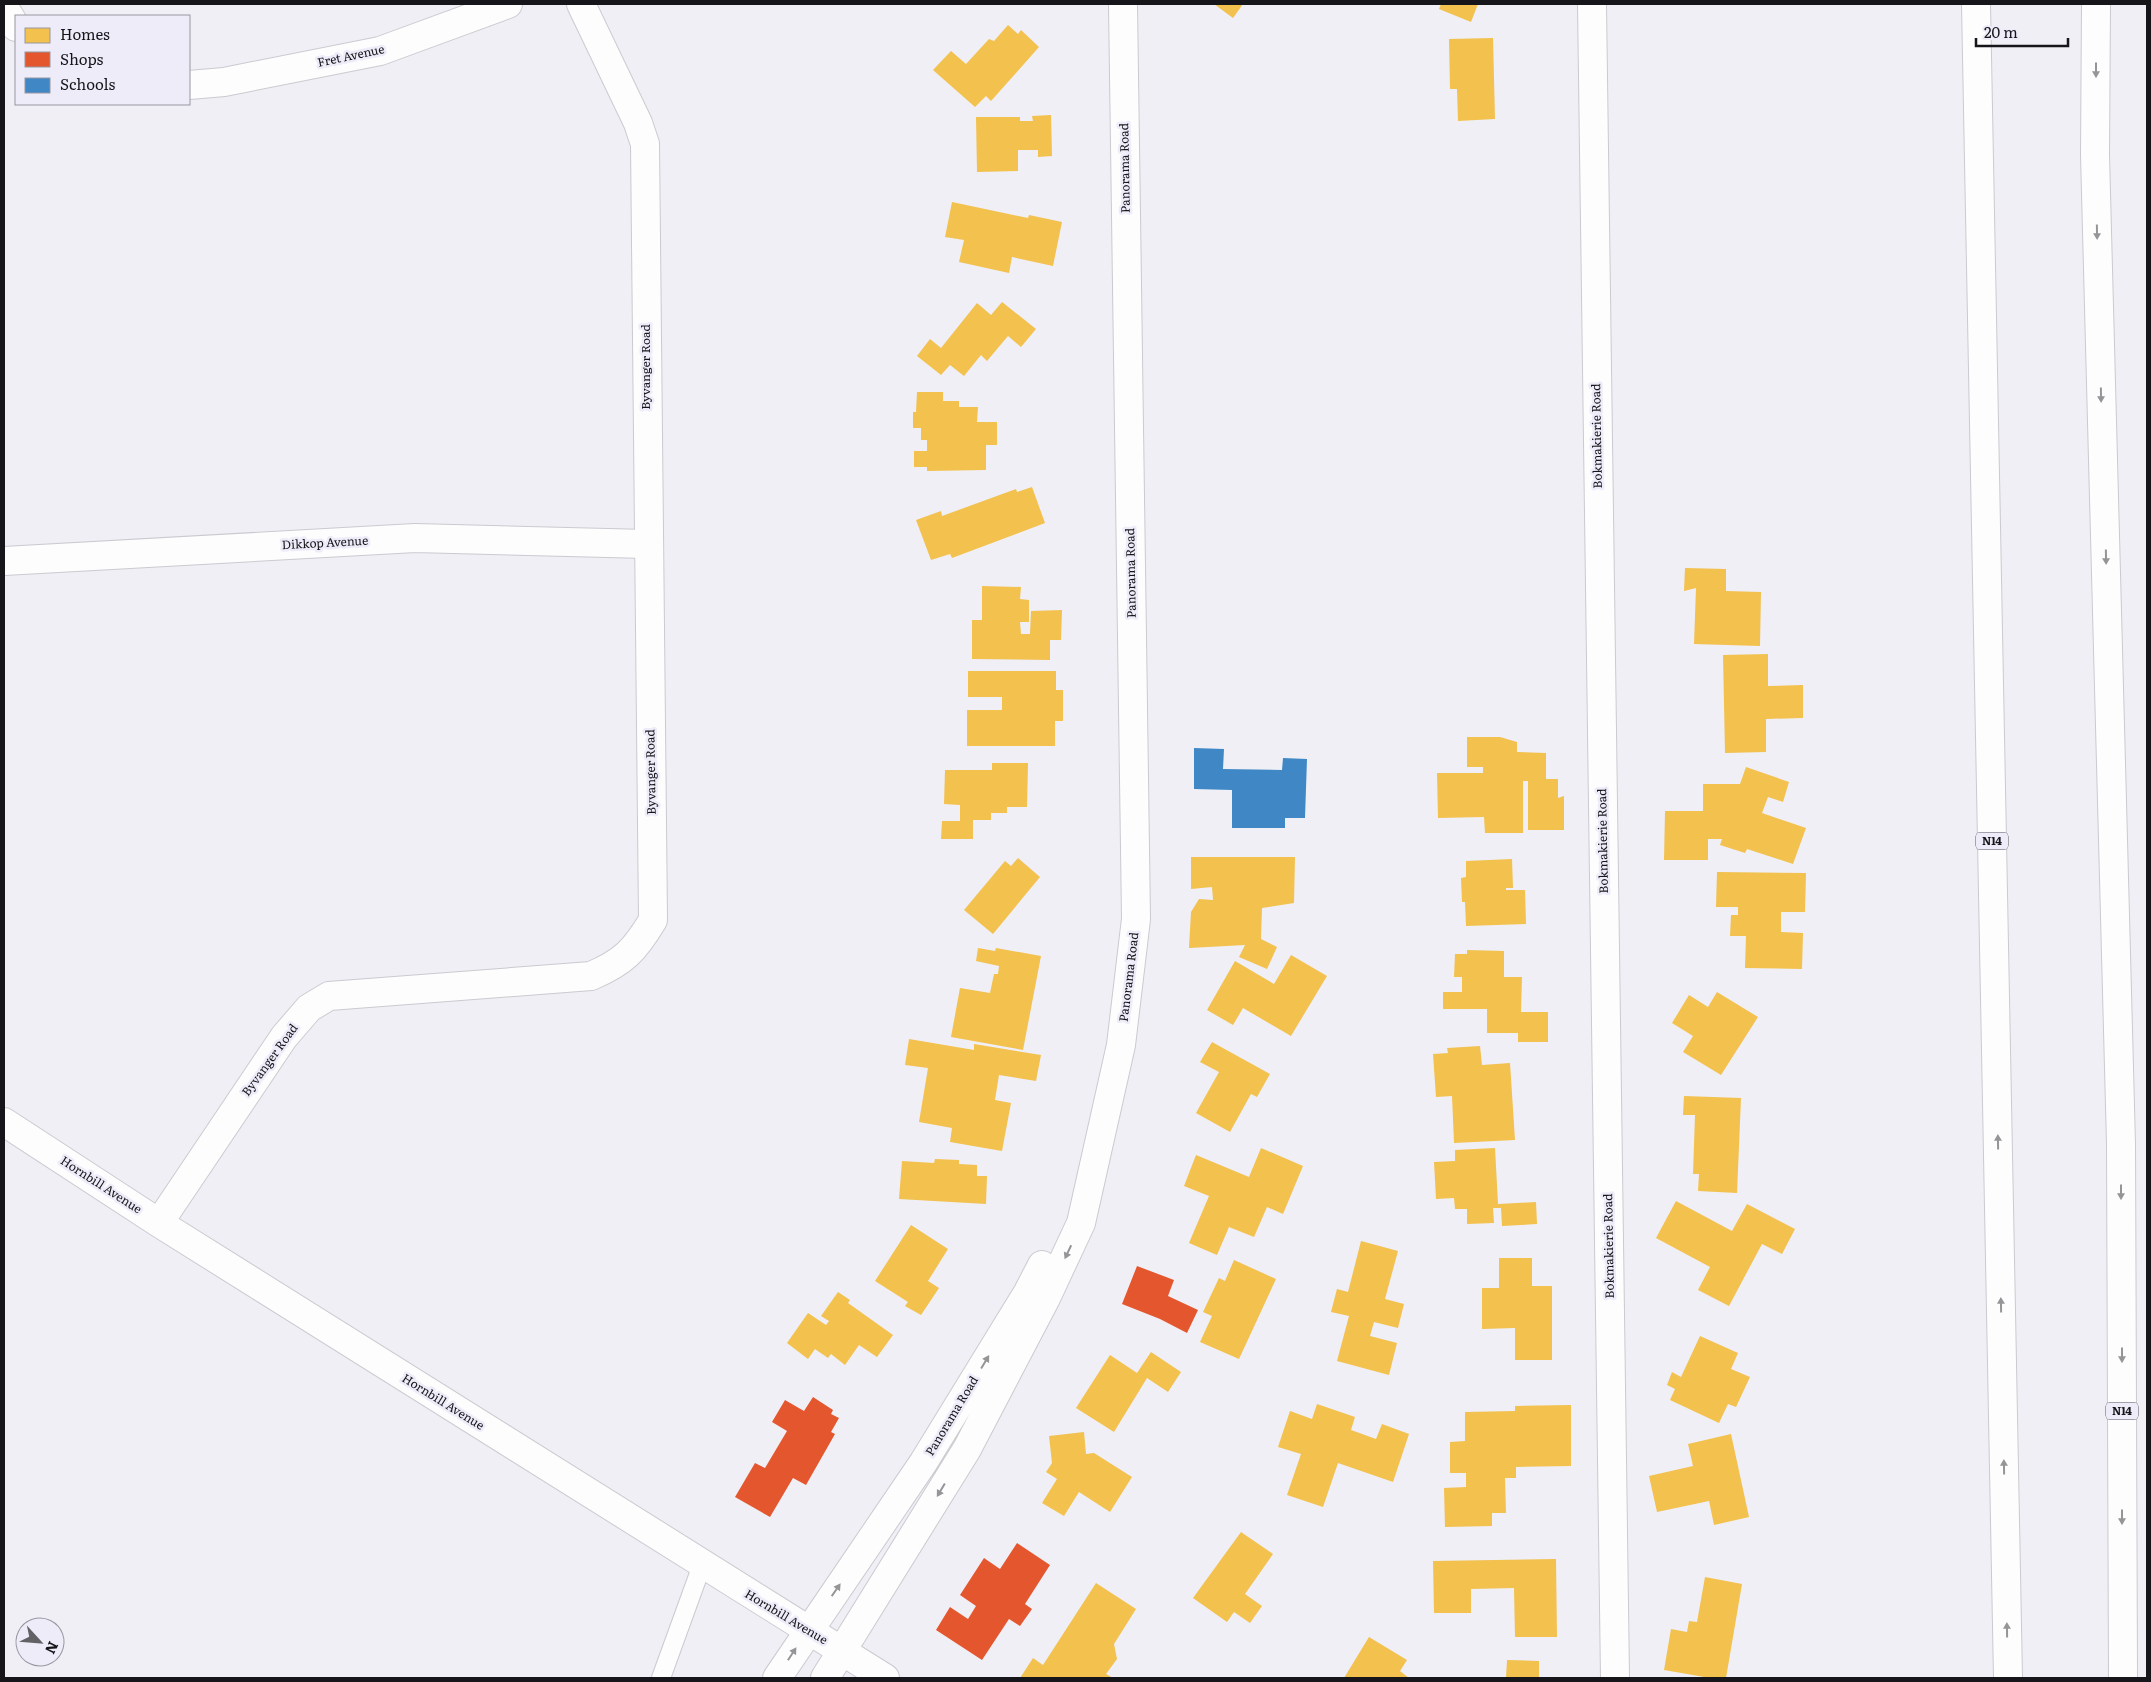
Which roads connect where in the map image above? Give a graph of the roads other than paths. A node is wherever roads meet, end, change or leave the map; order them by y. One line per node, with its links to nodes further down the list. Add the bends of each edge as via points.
1 (508, 4): 9 (main road, Fret Avenue, via 380,51 224,82)
2 (581, 4): 10 (main road, Byvanger Road, via 645,144)
3 (1123, 4): 13 (main road, Panorama Road, via 1136,919 1121,1045)
4 (1592, 4): 22 (main road, Bokmakierie Road)
5 (1976, 4): 23 (main road, N14, one-way to 5)
6 (2096, 4): 24 (main road, N14, one-way to 24, via 2095,155 2121,1144)
7 (4, 7): 8 (main road)
8 (15, 25)
9 (190, 85)
10 (647, 544): 11 (main road, Dikkop Avenue, via 415,538); 14 (main road, Byvanger Road, via 653,920 636,948 609,969 591,976 329,996 309,1008 284,1037)
11 (4, 561)
12 (4, 1122): 14 (main road, Hornbill Avenue)
13 (1100, 1138): 16 (main road, Panorama Road, one-way to 13, via 924,1463 1028,1292); 17 (main road, Panorama Road, one-way to 17, via 1081,1223 1046,1298 967,1449)
14 (159, 1223): 15 (main road, Hornbill Avenue)
15 (702, 1565): 16 (main road, Hornbill Avenue); 18 (lane)
16 (808, 1630): 17 (main road, Hornbill Avenue); 19 (main road, Panorama Road, one-way to 16)
17 (844, 1652): 20 (main road, Panorama Road); 21 (main road, Hornbill Avenue)
18 (662, 1678)
19 (777, 1678)
20 (825, 1678)
21 (885, 1678)
22 (1615, 1678)
23 (2008, 1678)
24 (2123, 1678)

